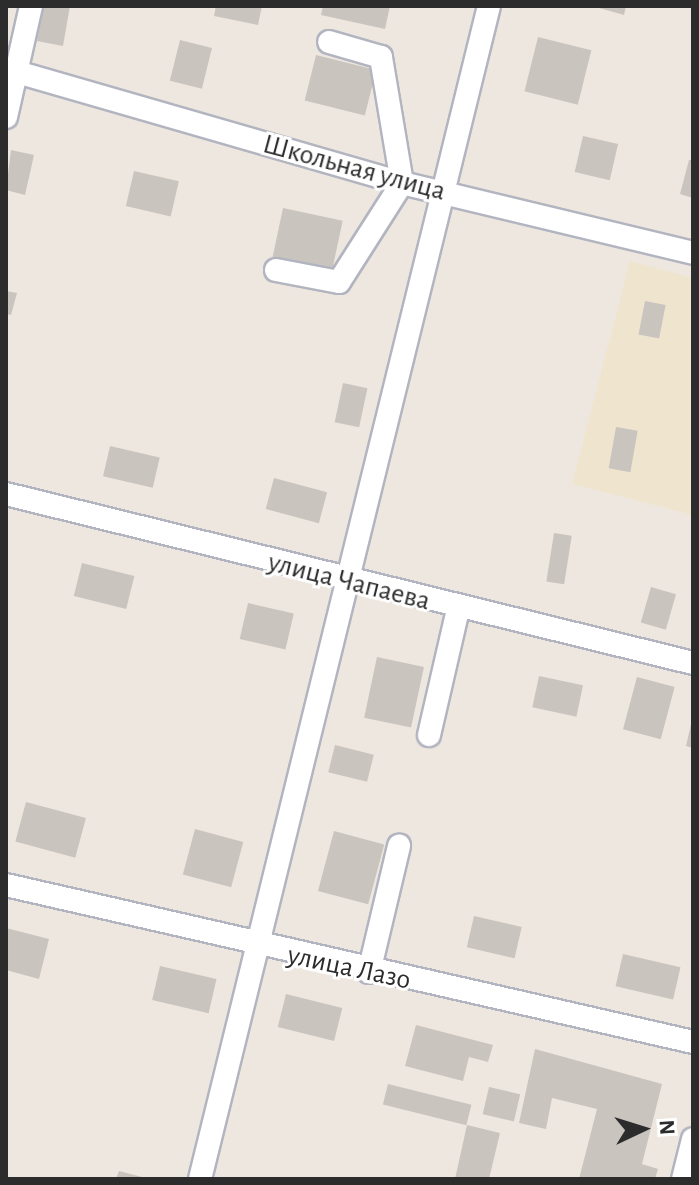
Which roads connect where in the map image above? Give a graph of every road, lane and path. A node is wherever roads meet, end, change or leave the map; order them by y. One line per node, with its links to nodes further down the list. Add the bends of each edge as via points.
1 (31, 6): 4 (street)
2 (489, 6): 7 (street)
3 (329, 42): 6 (street, via 381,57)
4 (17, 72): 5 (street); 6 (street, Школьная улица)
5 (6, 117)
6 (402, 183): 7 (street, Школьная улица); 9 (street, via 339,282)
7 (444, 193): 8 (street, Школьная улица); 11 (street)
8 (693, 253)
9 (276, 270)
10 (6, 494): 11 (street, улица Чапаева)
11 (349, 584): 12 (street, улица Чапаева); 17 (street)
12 (458, 609): 13 (street, улица Чапаева); 14 (street)
13 (693, 663)
14 (429, 735)
15 (399, 846): 18 (street)
16 (6, 885): 17 (street, улица Лазо)
17 (261, 949): 18 (street, улица Лазо); 21 (street)
18 (369, 972): 19 (street, улица Лазо)
19 (693, 1042)
20 (693, 1139): 22 (street)
21 (200, 1179)
22 (683, 1179)

